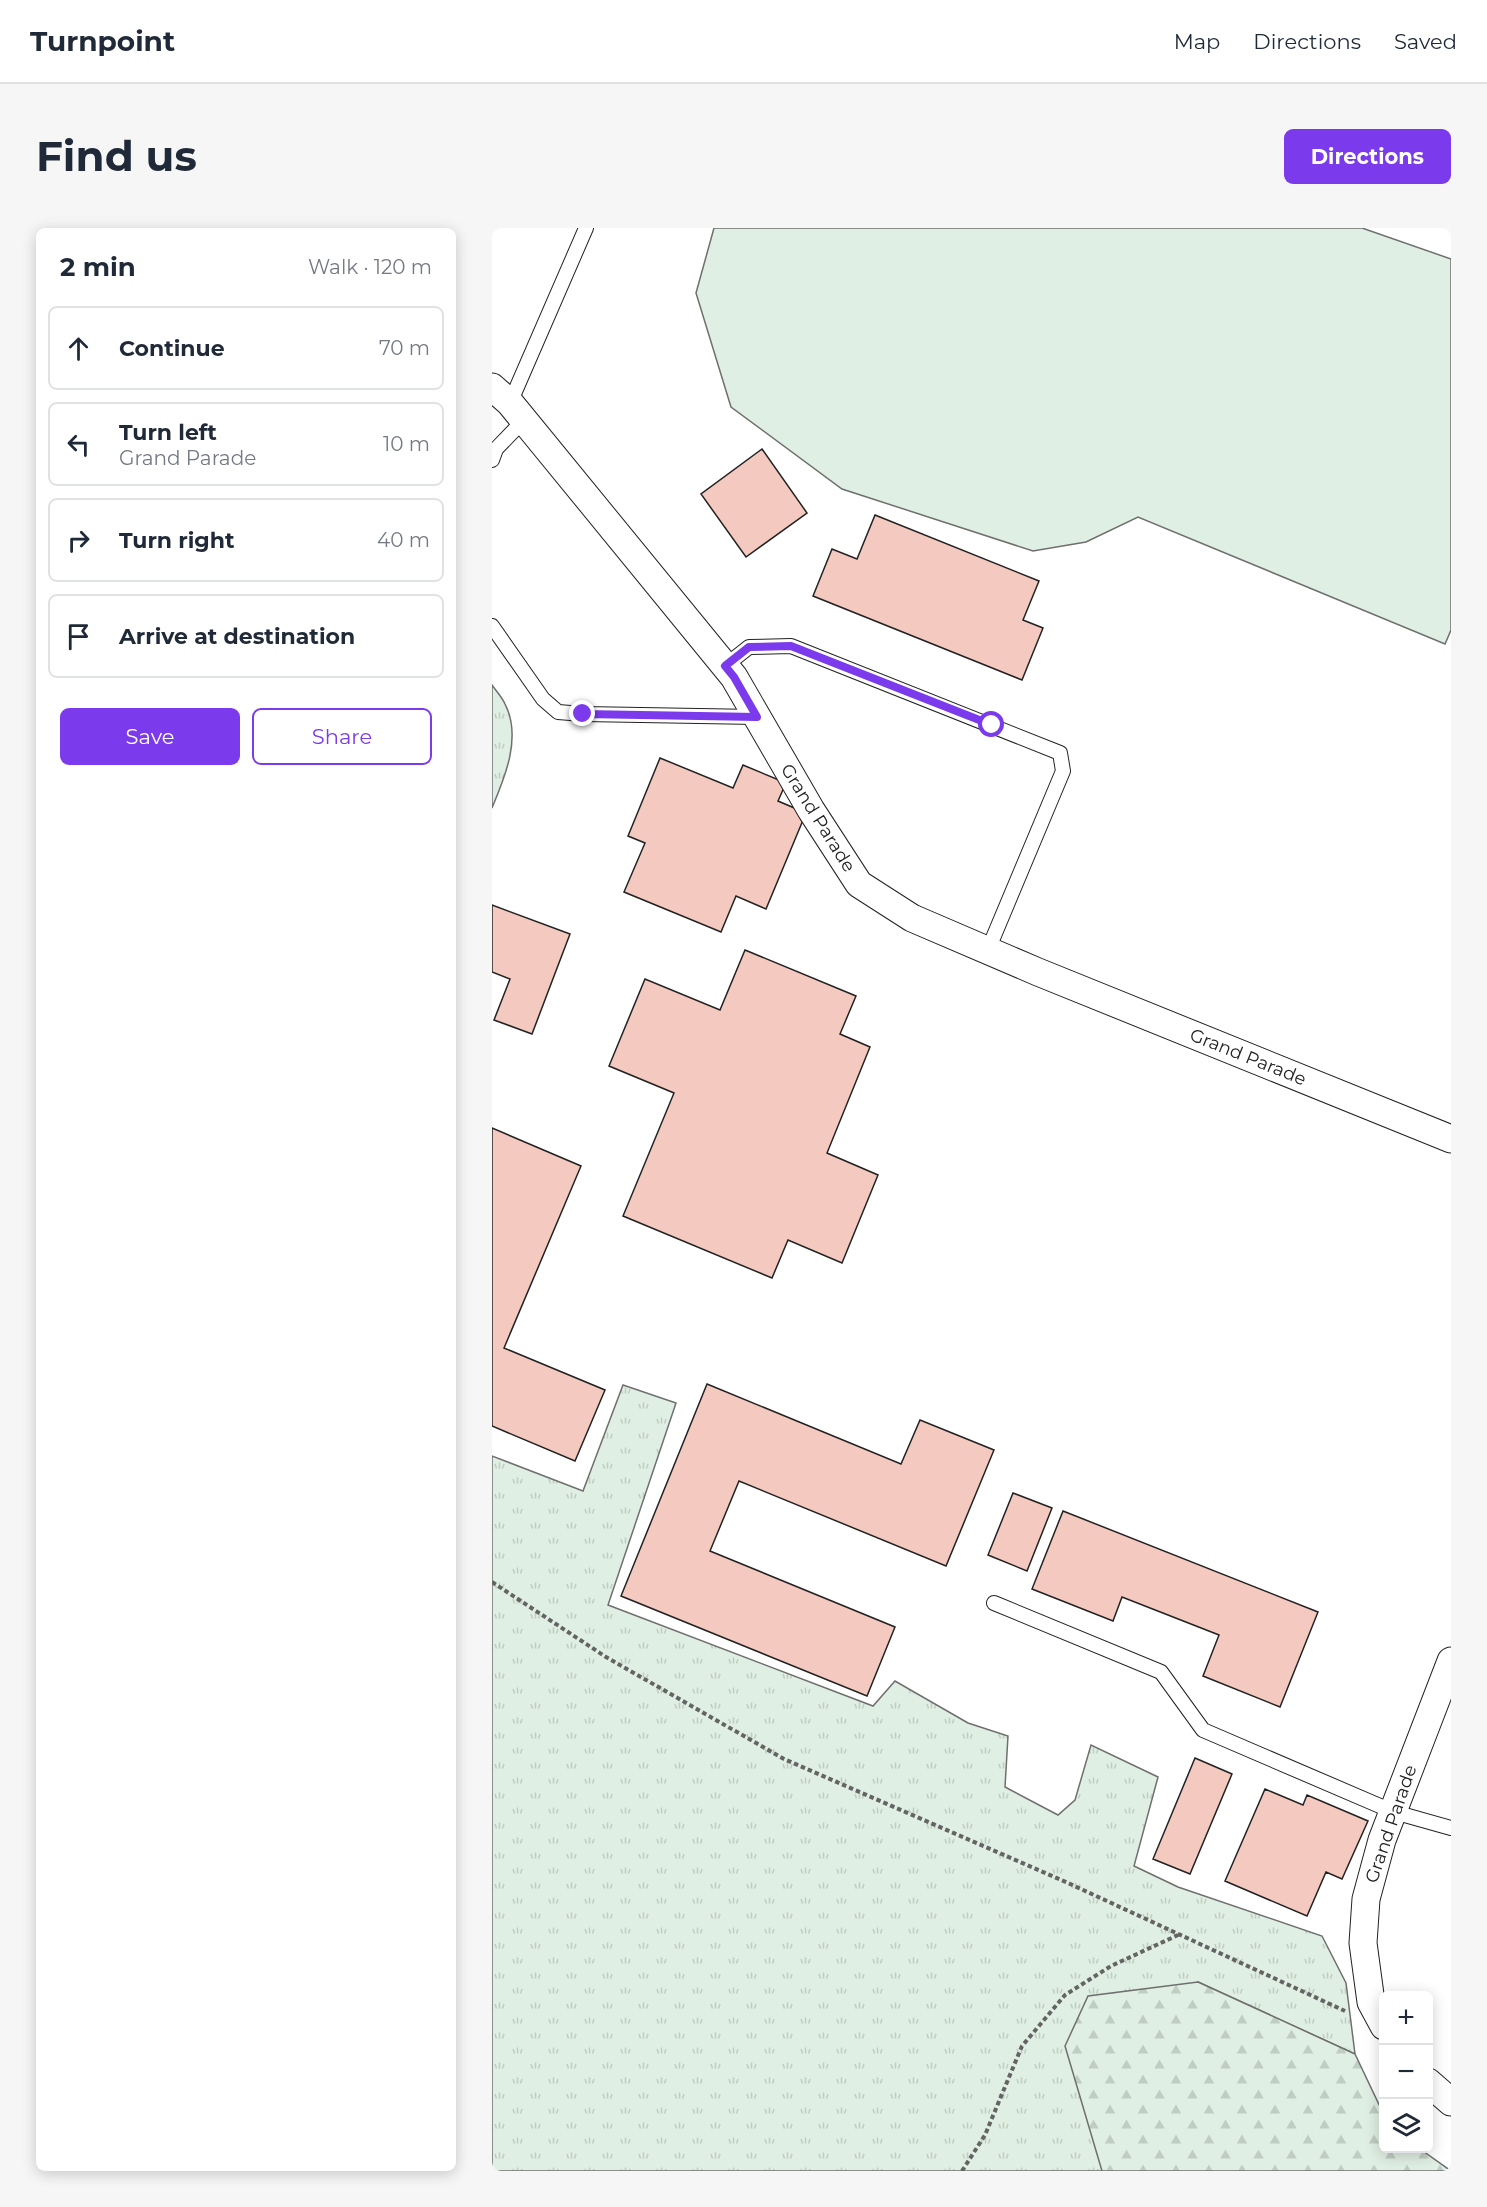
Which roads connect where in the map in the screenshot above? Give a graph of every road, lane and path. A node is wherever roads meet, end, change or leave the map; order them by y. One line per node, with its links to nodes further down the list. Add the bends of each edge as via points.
1 (586, 228): 2 (lane)
2 (509, 403): 3 (lane); 5 (street, Grand Parade)
3 (492, 460)
4 (492, 626): 6 (lane, via 543,699 558,712)
5 (725, 666): 6 (street, Grand Parade); 7 (lane, via 749,647 791,646 1060,753 1063,771)
6 (757, 717): 7 (street, Grand Parade, via 860,884 912,918)
7 (988, 950): 8 (street, Grand Parade)
8 (1451, 1139)
9 (492, 1582): 14 (path, via 606,1657 784,1759)
10 (994, 1603): 12 (lane, via 1161,1672 1203,1730)
11 (1448, 1676): 12 (street, Grand Parade)
12 (1394, 1812): 13 (lane); 16 (street, Grand Parade, via 1366,1899 1363,1942 1371,2001)
13 (1451, 1828)
14 (1179, 1935): 15 (path); 19 (path, via 1111,1966 1065,1995 1022,2046 985,2135)
15 (1351, 2014)
16 (1379, 2018)
17 (1433, 2087): 18 (street)
18 (1451, 2103)
19 (962, 2171)

